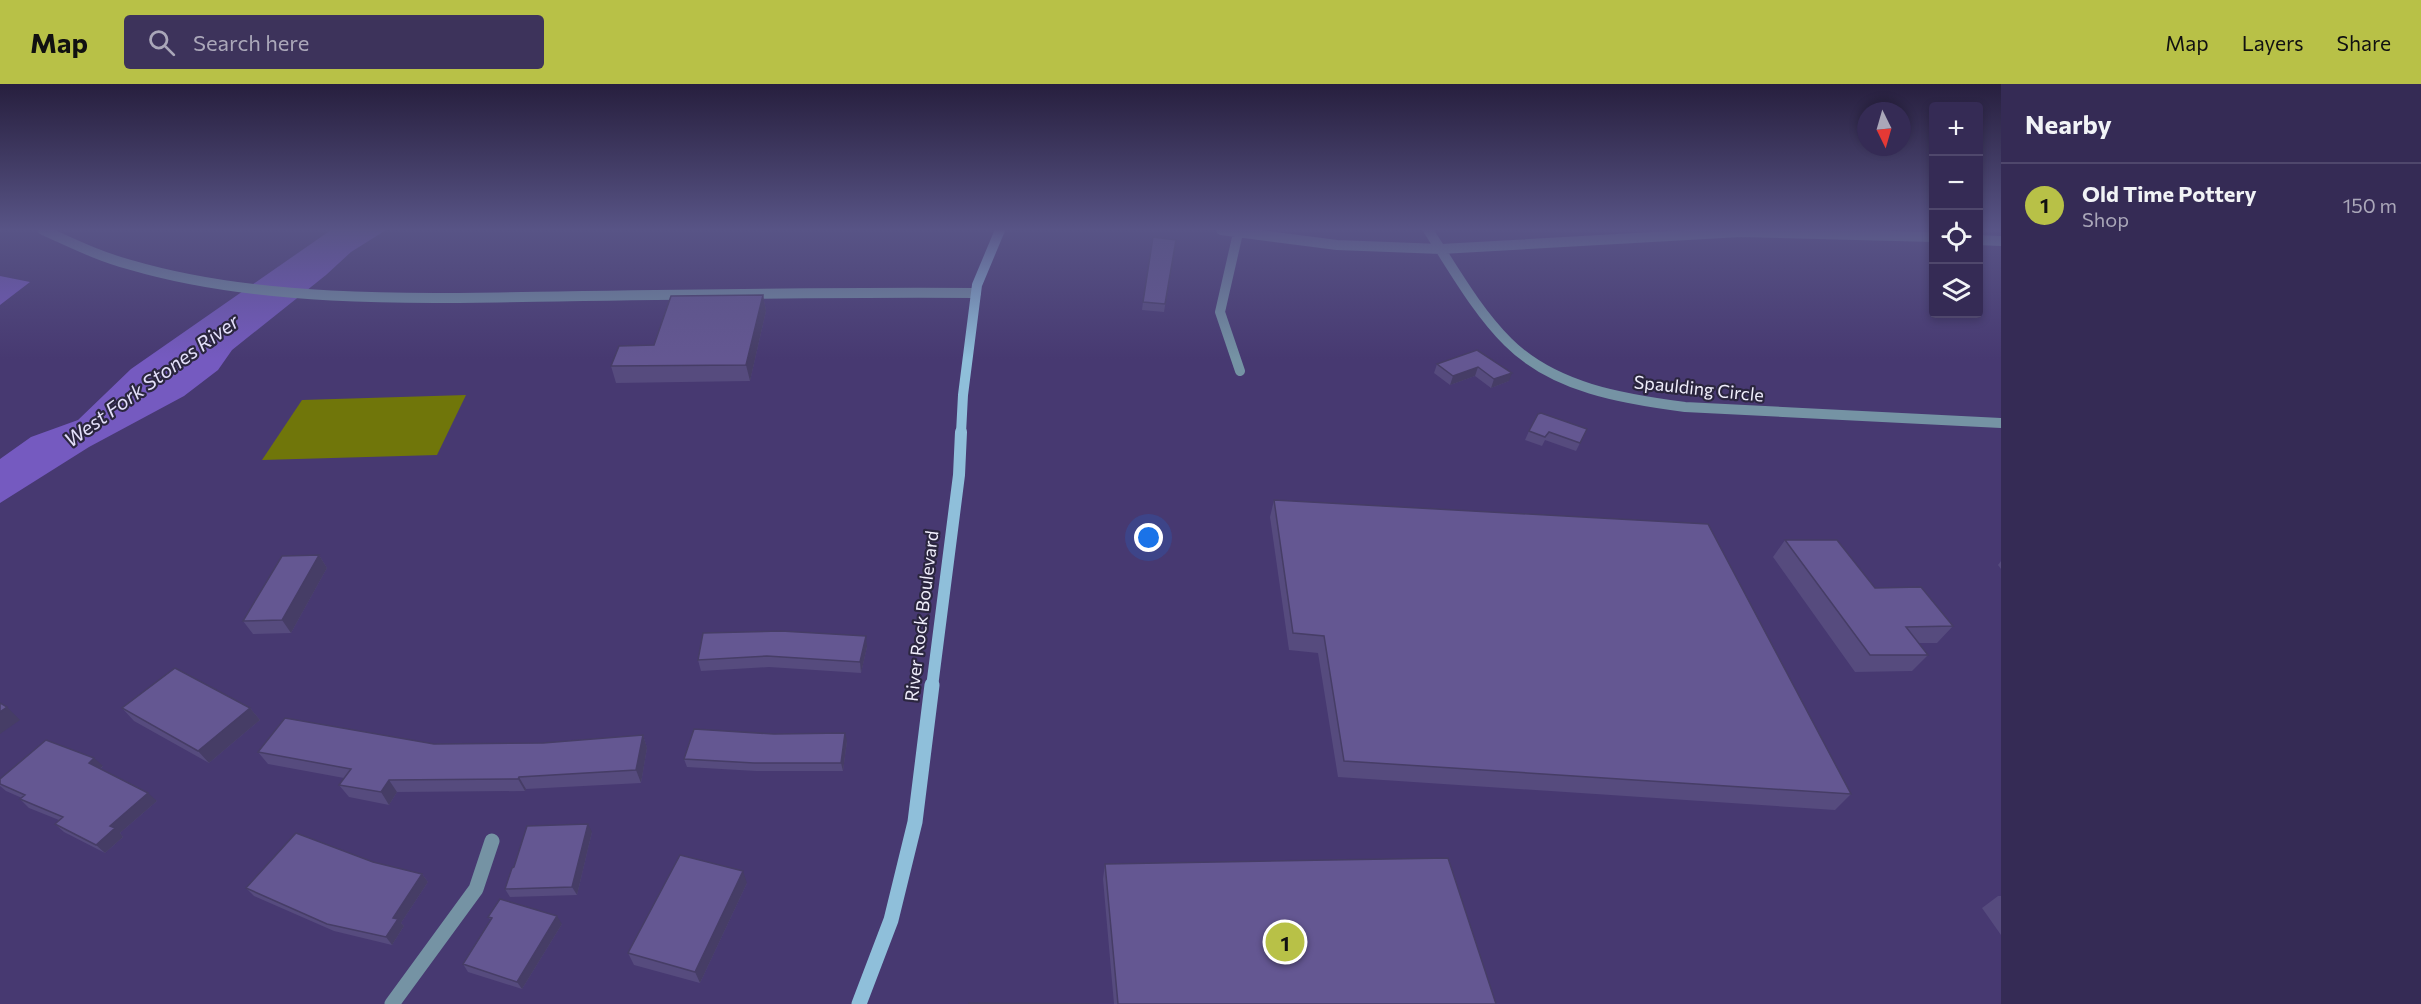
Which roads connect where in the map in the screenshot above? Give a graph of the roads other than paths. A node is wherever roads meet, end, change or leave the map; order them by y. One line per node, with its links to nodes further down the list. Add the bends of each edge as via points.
1 (158, 273): 5 (street, via 235,287 312,295)
2 (982, 273): 5 (street, River Rock Boulevard)
3 (1229, 273): 6 (street, via 1220,312)
4 (1457, 273): 7 (street, Spaulding Circle, via 1509,342 1547,369 1600,392 1685,407)
5 (976, 293): 10 (street, River Rock Boulevard, via 963,395 959,476 915,822 891,920)
6 (1239, 371)
7 (2001, 423)
8 (492, 841): 9 (street, via 476,889)
9 (392, 1004)
10 (859, 1004)

